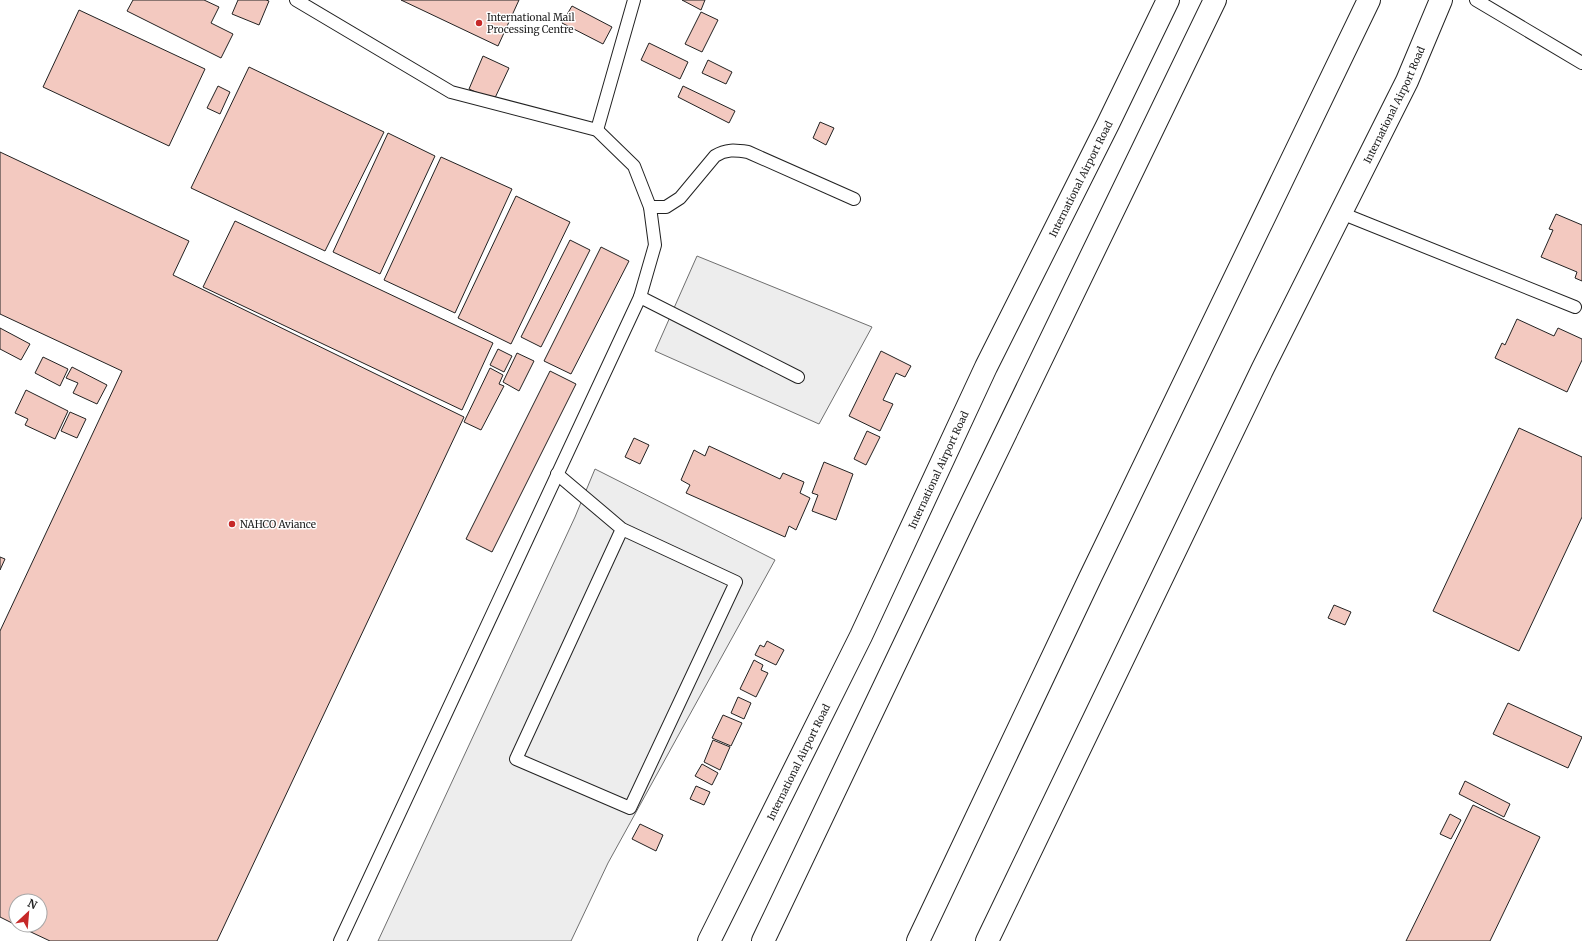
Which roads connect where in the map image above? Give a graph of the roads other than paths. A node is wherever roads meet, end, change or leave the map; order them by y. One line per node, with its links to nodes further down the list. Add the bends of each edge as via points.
1 (296, 0): 9 (lane, via 451,92)
2 (634, 0): 9 (lane)
3 (1168, 0): 19 (main road, International Airport Road, via 986,367 861,636)
4 (1214, 0): 20 (main road)
5 (1369, 0): 21 (main road)
6 (1441, 0): 12 (main road, International Airport Road, via 1407,81)
7 (1476, 0): 8 (lane)
8 (1582, 63)
9 (597, 130): 11 (lane, via 634,166)
10 (854, 199): 11 (lane, via 748,152 733,150 722,151 715,156 680,198 666,206)
11 (650, 206): 13 (lane, via 655,245)
12 (1341, 213): 14 (lane); 22 (main road, International Airport Road, via 1263,368)
13 (640, 297): 15 (lane); 16 (lane)
14 (1575, 307)
15 (798, 377)
16 (556, 474): 17 (lane); 18 (lane)
17 (622, 528): 17 (lane, via 516,759 630,808 736,582)
18 (340, 941)
19 (709, 941)
20 (763, 941)
21 (918, 941)
22 (987, 941)

